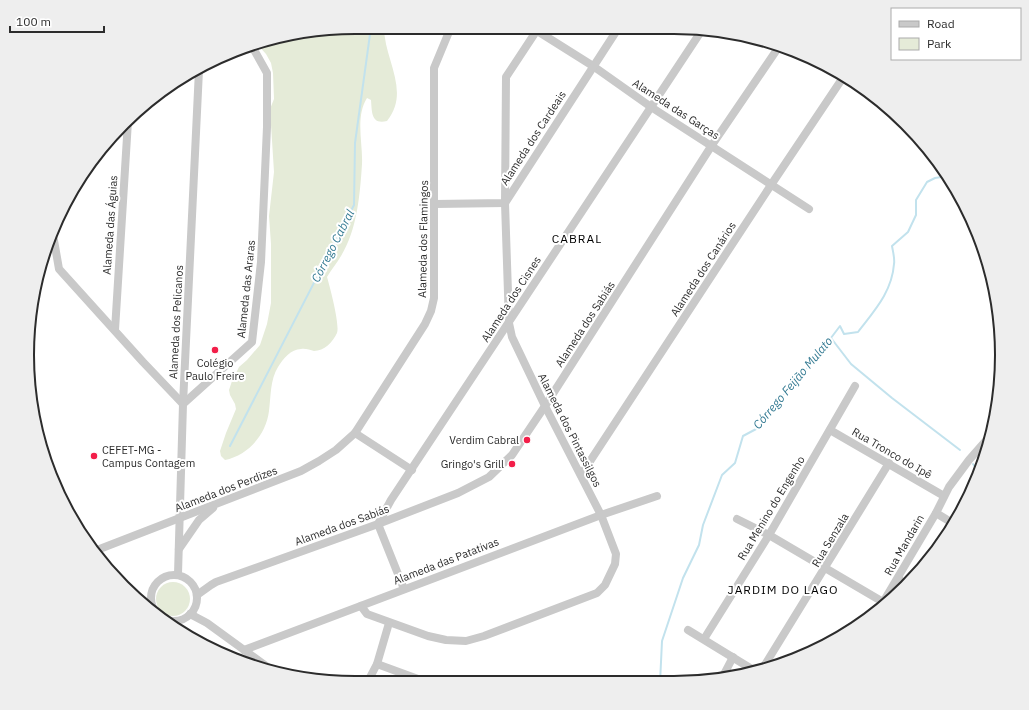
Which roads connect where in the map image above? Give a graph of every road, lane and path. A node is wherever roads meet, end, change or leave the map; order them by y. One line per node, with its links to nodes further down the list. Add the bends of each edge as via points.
1 (447, 34): 15 (street, Alameda dos Flamingos, via 434,68)
2 (531, 34): 16 (street, Alameda dos Pintassilgos, via 506,77)
3 (544, 34): 8 (street, Alameda das Garças)
4 (614, 34): 8 (street, Alameda dos Cardeais)
5 (698, 35): 11 (street, Alameda dos Cisnes)
6 (254, 50): 22 (street, Alameda das Araras, via 267,73 267,126 261,262 252,342)
7 (776, 51): 13 (street, Alameda dos Sabiás)
8 (593, 66): 11 (street, Alameda das Garças); 16 (street, Alameda dos Cardeais)
9 (199, 74): 22 (street, Alameda dos Pelicanos)
10 (841, 81): 14 (street, Alameda dos Canários)
11 (651, 107): 13 (street, Alameda das Garças); 19 (street, Alameda dos Cisnes)
12 (127, 129): 20 (street, Alameda das Águias)
13 (712, 145): 14 (street, Alameda das Garças); 23 (street, Alameda dos Sabiás)
14 (771, 185): 17 (street, Alameda das Garças); 29 (street, Alameda dos Canários)
15 (435, 204): 16 (street, Alameda dos Cardeais); 25 (street, Alameda dos Flamingos, via 432,311)
16 (505, 204): 19 (street, Alameda dos Pintassilgos)
17 (809, 209)
18 (54, 242): 20 (street, via 59,269)
19 (509, 323): 23 (street, Alameda dos Pintassilgos, via 512,336); 28 (street, Alameda dos Cisnes)
20 (114, 330): 22 (street)
21 (855, 386): 24 (street, Rua Menino do Engenho)
22 (183, 404): 35 (street, Alameda dos Pelicanos)
23 (545, 406): 29 (street, Alameda dos Pintassilgos); 38 (street, Alameda dos Sabiás, via 512,455 489,477 458,493)
24 (830, 430): 27 (street, Rua Tronco do Ipê); 39 (street, Rua Menino do Engenho)
25 (355, 433): 28 (street); 32 (street, Alameda dos Perdizes, via 336,450 300,471)
26 (982, 446): 31 (street, Rua Mandarin)
27 (889, 463): 31 (street, Rua Tronco do Ipê); 42 (street, Rua Senzala)
28 (412, 470): 38 (street, Alameda dos Cisnes)
29 (581, 475): 34 (street, Alameda dos Pintassilgos)
30 (657, 496): 34 (street, Alameda das Patativas)
31 (944, 496): 33 (street, Rua Mandarin)
32 (217, 504): 35 (street, Alameda dos Perdizes); 41 (street, via 199,520)
33 (936, 513): 37 (street); 44 (street, Rua Mandarin)
34 (601, 515): 48 (street, Alameda das Patativas); 56 (street, Alameda dos Pintassilgos, via 616,554 615,564 605,585 597,592 466,641 428,636)
35 (179, 519): 40 (street, Alameda dos Perdizes); 41 (street, Alameda dos Pelicanos)
36 (736, 519): 39 (street)
37 (949, 521)
38 (378, 524): 46 (street, Alameda dos Sabiás); 48 (street)
39 (769, 535): 42 (street); 58 (street, Rua Menino do Engenho)
40 (99, 549)
41 (178, 550): 43 (street, Alameda dos Pelicanos)
42 (825, 569): 52 (street); 62 (street, Rua Senzala)
43 (178, 574): 47 (street, via 187,578); 51 (street, via 161,578 152,590)
44 (899, 577): 45 (street); 49 (street, Rua Mandarin)
45 (900, 583)
46 (211, 584): 47 (street, Alameda dos Sabiás); 50 (street, Alameda dos Sabiás)
47 (194, 586): 50 (street)
48 (404, 589): 53 (street, Alameda das Patativas)
49 (887, 595)
50 (197, 596): 54 (street)
51 (150, 601)
52 (879, 601)
53 (361, 606): 56 (street, Alameda dos Pintassilgos, via 367,614); 59 (street, Alameda das Patativas)
54 (192, 611): 55 (street, via 185,618); 59 (street)
55 (175, 621)
56 (389, 623): 63 (street)
57 (688, 630): 58 (street)
58 (704, 639): 60 (street)
59 (244, 650): 61 (street)
60 (733, 658): 64 (street); 65 (street)
61 (260, 661)
62 (767, 662)
63 (377, 664): 66 (street); 67 (street)
64 (748, 667)
65 (725, 672)
66 (371, 676)
67 (410, 676)

